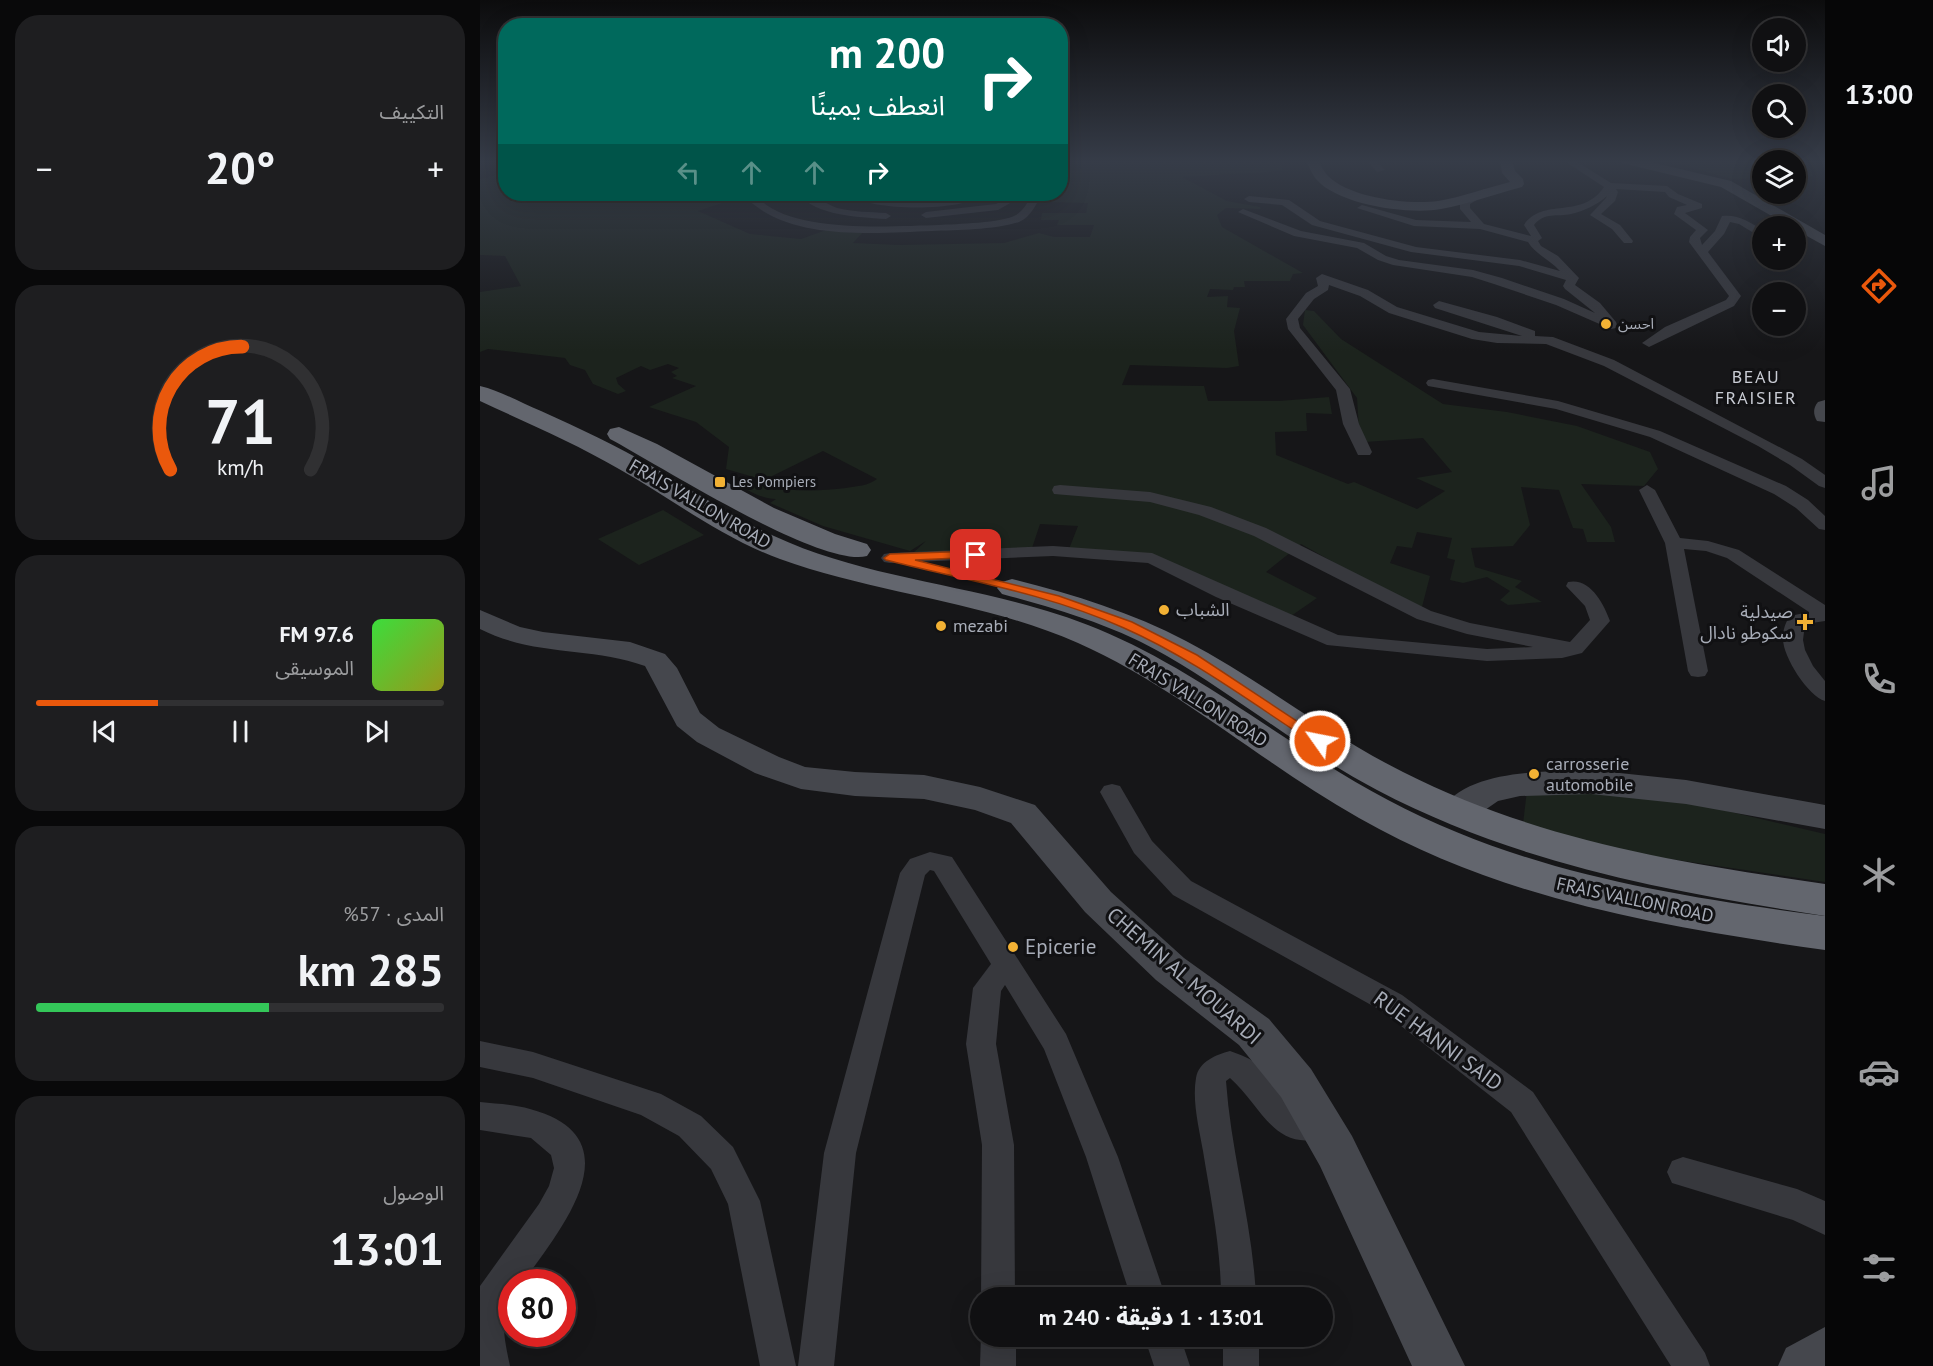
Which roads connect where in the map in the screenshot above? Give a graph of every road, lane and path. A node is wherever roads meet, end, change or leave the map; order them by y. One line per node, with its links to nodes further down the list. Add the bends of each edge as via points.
1 (812, 224): 2 (street, via 865,230)
2 (988, 224)
3 (1272, 224): 16 (street, via 1298,234)
4 (1319, 224): 13 (street)
5 (1430, 224): 10 (street)
6 (1530, 224): 12 (street, via 1537,238)
7 (1610, 224): 14 (street)
8 (1692, 224): 17 (street, via 1703,230 1694,242)
9 (1725, 224): 17 (street)
10 (1480, 226): 12 (street)
11 (1806, 232): 15 (street)
12 (1532, 240): 18 (street)
13 (1383, 241): 16 (street); 18 (street, via 1415,250 1520,263)
14 (1628, 241)
15 (1825, 241)
16 (1360, 245): 18 (street, via 1397,262 1498,281 1611,325 1596,306 1569,285)
17 (1703, 251): 21 (street, via 1735,296 1730,303)
18 (1573, 278)
19 (1439, 306): 20 (street)
20 (1548, 340): 27 (street, via 1477,336 1393,310 1364,293 1322,278 1324,287 1310,296 1292,318 1294,328 1343,389 1351,424); 28 (street, via 1610,363 1763,443)
21 (1649, 343)
22 (480, 372): 33 (highway, FRAIS VALLON ROAD, via 642,446 780,523 820,539)
23 (1433, 383): 31 (street, via 1558,405 1655,434 1780,490)
24 (480, 393): 44 (highway, FRAIS VALLON ROAD, via 615,456 704,510 777,548 837,567 996,605 1101,641 1160,671 1328,782 1446,845 1579,890)
25 (1825, 406): 26 (street)
26 (1825, 416)
27 (1364, 452)
28 (1825, 483)
29 (1060, 490): 37 (street, via 1150,497 1205,511 1260,532 1424,615 1467,628)
30 (1647, 490): 32 (street)
31 (1825, 525)
32 (1674, 543): 35 (street, via 1708,546 1734,554); 38 (street)
33 (890, 558): 37 (street, via 1053,551 1152,558 1334,641 1487,655); 41 (highway, FRAIS VALLON ROAD, via 1054,599 1128,625 1192,658 1344,756)
34 (1575, 586): 37 (street, via 1594,604 1600,621)
35 (1825, 615): 39 (street, via 1797,620 1791,630 1792,645)
36 (480, 618): 48 (street, CHEMIN AL MOUARDI, via 510,633 543,641 650,657 662,668 688,719 708,735 801,778 924,788 980,799 1023,814 1098,902 1170,969 1254,1032 1296,1083)
37 (1575, 649)
38 (1698, 671)
39 (1825, 694)
40 (1112, 792): 65 (street, RUE HANNI SAID, via 1143,847 1182,888 1392,1003 1522,1102)
41 (1457, 812): 42 (street, via 1487,792 1520,784 1591,782 1686,792); 43 (highway, FRAIS VALLON ROAD, via 1615,863)
42 (1825, 817)
43 (1825, 900)
44 (1825, 933)
45 (1010, 968): 51 (street, via 998,973 987,988 981,1044 998,1145); 52 (street, via 1056,1042 1102,1157); 60 (street, via 943,864 929,861 916,867 840,1153)
46 (480, 1054): 59 (street, via 533,1065 650,1104 690,1126 722,1158 744,1201)
47 (480, 1116): 58 (street, via 546,1129 565,1148 570,1171 557,1205 504,1276 489,1305 485,1334)
48 (1320, 1125): 53 (street, via 1303,1126 1280,1116 1251,1077 1238,1068 1225,1066 1211,1077 1213,1118); 64 (street, CHEMIN AL MOUARDI, via 1351,1181)
49 (1683, 1172): 50 (street, via 1797,1205)
50 (1825, 1218)
51 (998, 1287)
52 (1145, 1287)
53 (1239, 1287)
54 (998, 1347): 61 (street)
55 (1166, 1347): 62 (street)
56 (1241, 1347): 63 (street)
57 (1825, 1353): 66 (street)
58 (492, 1366)
59 (778, 1366)
60 (816, 1366)
61 (998, 1366)
62 (1172, 1366)
63 (1241, 1366)
64 (1439, 1366)
65 (1692, 1366)
66 (1804, 1366)

